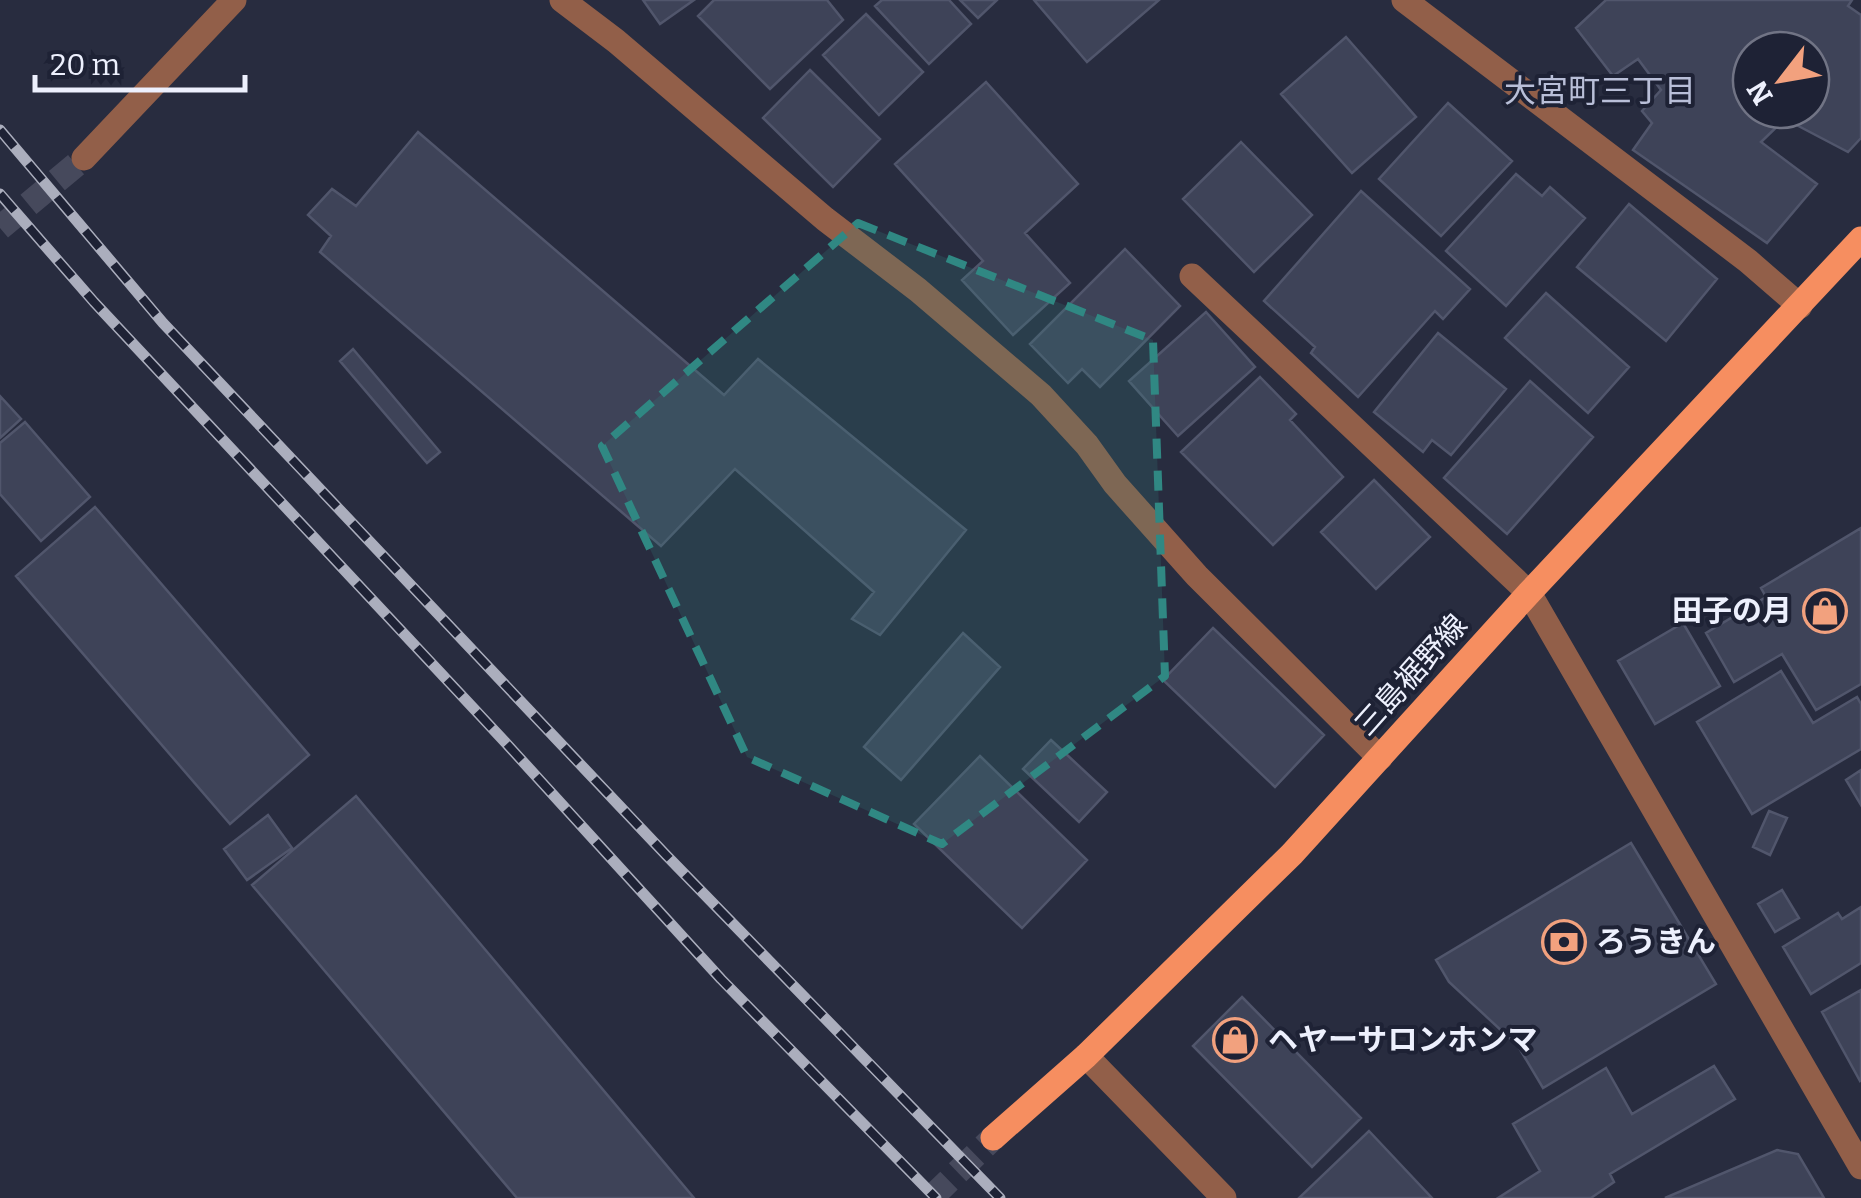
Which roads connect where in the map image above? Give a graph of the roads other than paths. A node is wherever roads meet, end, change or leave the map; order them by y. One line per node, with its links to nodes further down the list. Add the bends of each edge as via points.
1 (234, 0): 4 (street)
2 (562, 0): 9 (street, via 1041,396 1197,576)
3 (1404, 0): 7 (street)
4 (84, 158)
5 (1861, 239): 7 (main road, 三島裾野線)
6 (1192, 276): 8 (street)
7 (1800, 306): 8 (main road, 三島裾野線)
8 (1530, 593): 9 (main road, 三島裾野線); 12 (street)
9 (1380, 758): 10 (main road, 三島裾野線)
10 (1086, 1056): 11 (main road, 三島裾野線); 13 (street)
11 (993, 1138)
12 (1861, 1167)
13 (1224, 1198)

